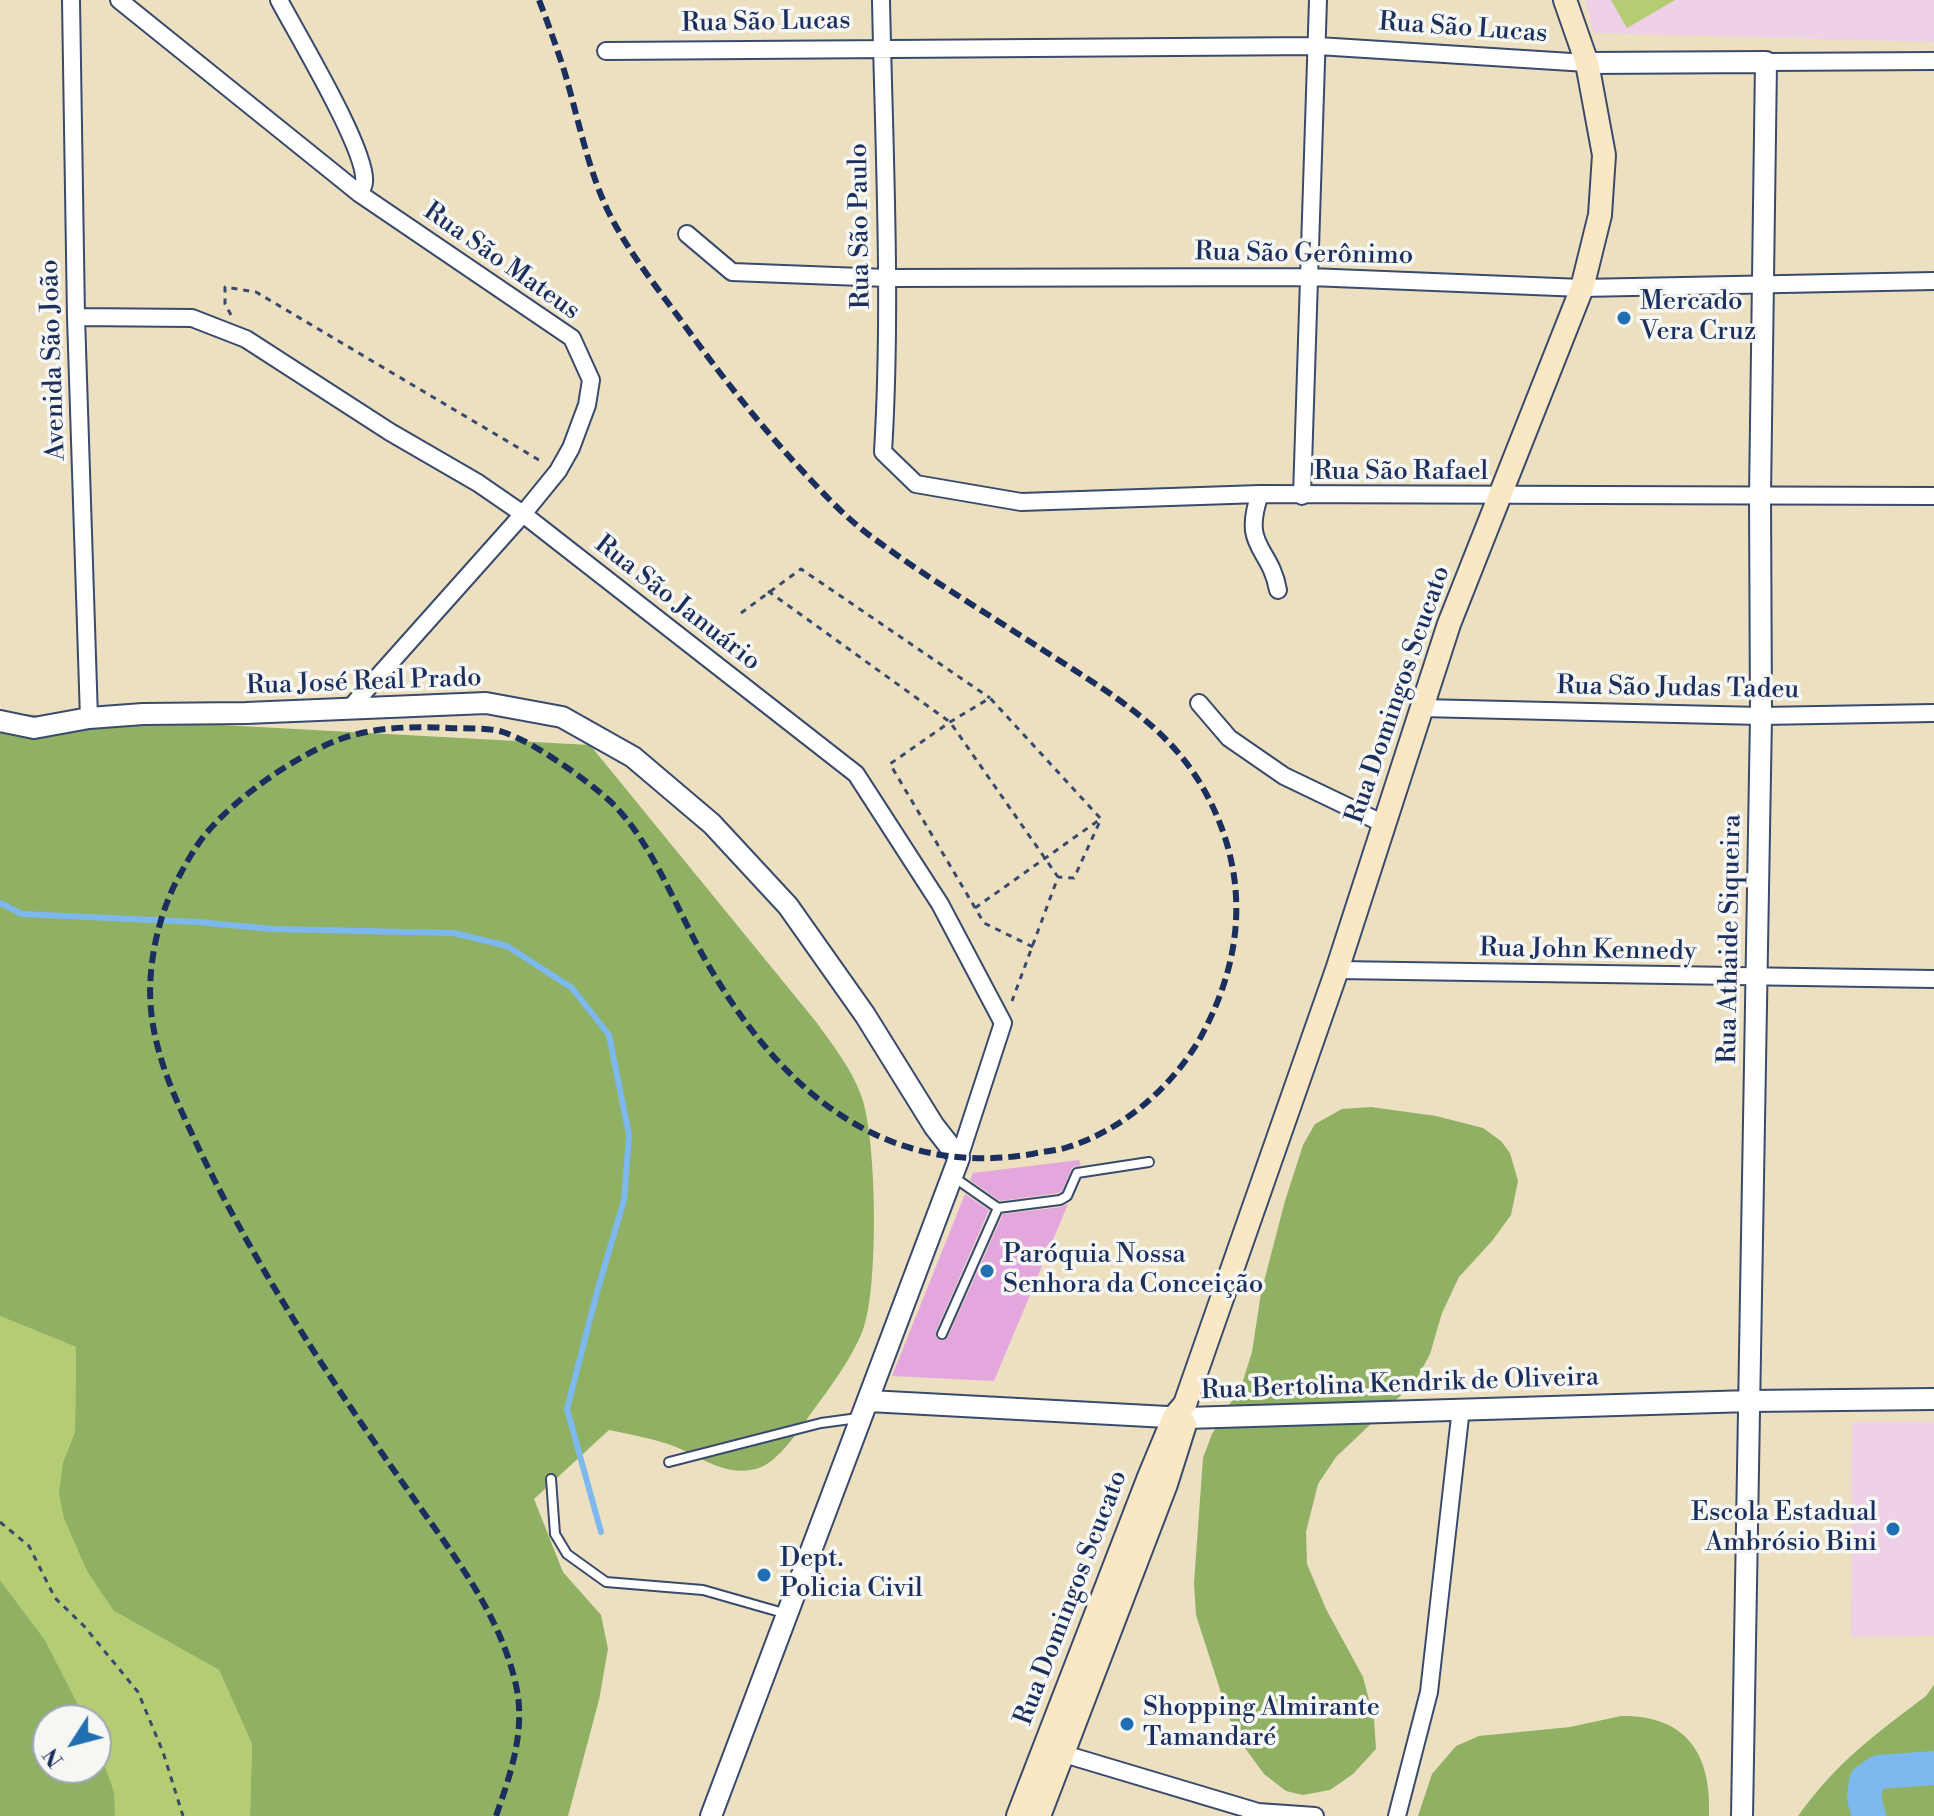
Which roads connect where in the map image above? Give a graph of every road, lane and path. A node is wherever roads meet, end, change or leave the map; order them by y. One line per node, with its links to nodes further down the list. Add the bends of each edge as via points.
1 (71, 0): 20 (street, Avenida São João)
2 (119, 0): 13 (street, Rua São Mateus)
3 (279, 0): 13 (street, via 350,133 362,162)
4 (881, 0): 8 (street, Rua São Paulo)
5 (1318, 0): 7 (street)
6 (1565, 0): 12 (main road, Rua Domingos Scucato)
7 (1318, 46): 8 (street, Rua São Lucas); 12 (street, Rua São Lucas); 15 (street)
8 (882, 48): 9 (street, Rua São Lucas); 16 (street, Rua São Paulo)
9 (606, 51)
10 (1934, 61): 11 (street, Rua São Lucas)
11 (1766, 62): 12 (street, Rua São Lucas); 18 (street, Rua Athaide Siqueira)
12 (1587, 63): 19 (main road, Rua Domingos Scucato, via 1604,155 1600,215)
13 (360, 194): 23 (street, Rua São Mateus, via 572,338 591,380 587,405)
14 (687, 234): 16 (street, Rua São Gerônimo, via 732,272)
15 (1310, 277): 16 (street, Rua São Gerônimo); 19 (street, Rua São Gerônimo); 25 (street)
16 (887, 278): 22 (street, Rua São Paulo)
17 (1934, 281): 18 (street, Rua São Gerônimo)
18 (1762, 282): 19 (street, Rua São Gerônimo); 26 (street, Rua Athaide Siqueira)
19 (1582, 288): 28 (main road, Rua Domingos Scucato)
20 (76, 317): 21 (street, Rua São Januário, via 192,318); 39 (street, Avenida São João)
21 (246, 339): 23 (path, via 225,304 225,287 256,292); 29 (street, Rua São Januário)
22 (883, 452): 24 (street, Rua São Rafael, via 916,484 1021,502)
23 (558, 471): 29 (street, Rua São Mateus)
24 (1260, 494): 25 (street, Rua São Rafael); 30 (street, via 1253,514 1254,537)
25 (1302, 496): 28 (street, Rua São Rafael)
26 (1760, 496): 27 (street, Rua São Rafael); 28 (street, Rua São Rafael); 38 (street, Rua Athaide Siqueira)
27 (1934, 496)
28 (1499, 497): 36 (main road, Rua Domingos Scucato)
29 (523, 514): 35 (street, Rua São Mateus); 51 (street, Rua São Januário, via 856,774 940,904)
30 (1278, 590)
31 (768, 591): 32 (path); 33 (path, via 801,569); 41 (path)
32 (741, 613)
33 (990, 698): 41 (path); 42 (path)
34 (1199, 703): 43 (street, via 1229,738 1284,776)
35 (350, 708): 39 (street, Rua José Real Prado); 53 (street, Rua José Real Prado, via 486,703 562,717 633,757 712,824 788,906 865,1015)
36 (1421, 708): 38 (street, Rua São Judas Tadeu); 43 (main road, Rua Domingos Scucato)
37 (1934, 713): 38 (street, Rua São Judas Tadeu)
38 (1761, 716): 49 (street, Rua Athaide Siqueira)
39 (89, 718): 40 (street, Rua José Real Prado, via 34,728)
40 (0, 721)
41 (950, 722): 44 (path); 46 (path, via 890,764)
42 (1101, 819): 44 (path); 45 (path, via 1074,878)
43 (1384, 824): 48 (main road, Rua Domingos Scucato)
44 (1046, 858): 45 (path); 46 (path)
45 (1058, 877): 47 (path)
46 (975, 908): 47 (path, via 984,923)
47 (1033, 947): 51 (path)
48 (1337, 970): 49 (street, Rua John Kennedy); 60 (main road, Rua Domingos Scucato)
49 (1756, 978): 50 (street, Rua John Kennedy); 57 (street, Rua Athaide Siqueira)
50 (1934, 979)
51 (1003, 1023): 53 (street)
52 (1149, 1162): 54 (lane, via 1077,1173 1060,1200)
53 (955, 1167): 54 (lane); 59 (street)
54 (998, 1208): 55 (lane)
55 (942, 1334)
56 (1934, 1399): 57 (street, Rua Bertolina Kendrik de Oliveira)
57 (1750, 1401): 58 (street, Rua Bertolina Kendrik de Oliveira); 72 (street, Rua Athaide Siqueira)
58 (1461, 1408): 60 (street, Rua Bertolina Kendrik de Oliveira); 71 (street, via 1429,1692)
59 (866, 1409): 60 (street, Rua Bertolina Kendrik de Oliveira); 61 (lane); 64 (street)
60 (1182, 1413): 65 (main road, Rua Domingos Scucato)
61 (669, 1462)
62 (551, 1479): 64 (lane, via 555,1534 567,1554 606,1582 703,1590)
63 (0, 1522): 66 (path, via 29,1546 55,1598 138,1692)
64 (788, 1614): 67 (street)
65 (1053, 1751): 68 (main road, Rua Domingos Scucato); 69 (main road, Rua Domingos Scucato); 70 (street, via 1258,1812)
66 (183, 1816)
67 (711, 1816)
68 (1018, 1816)
69 (1039, 1816)
70 (1315, 1816)
71 (1397, 1816)
72 (1742, 1816)

